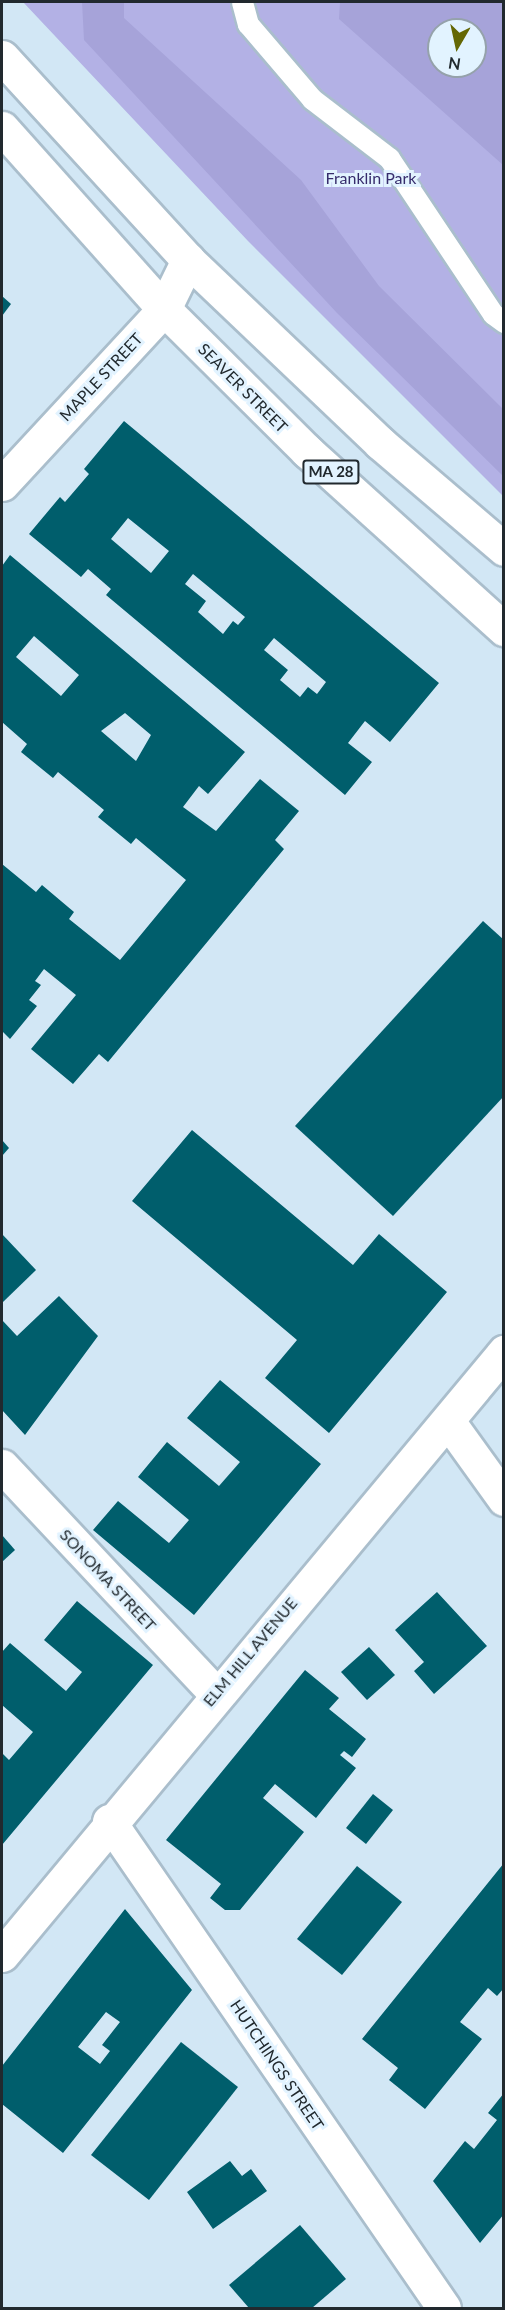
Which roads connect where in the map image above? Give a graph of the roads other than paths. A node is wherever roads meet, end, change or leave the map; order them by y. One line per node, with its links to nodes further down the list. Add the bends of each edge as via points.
1 (242, 2): 6 (lane, via 248,24 312,99 389,158 493,314)
2 (2, 57): 4 (street)
3 (2, 128): 5 (street, SEAVER STREET / MA 28)
4 (188, 260): 5 (street, MAPLE STREET); 8 (street, via 380,443)
5 (164, 309): 7 (street, MAPLE STREET); 9 (street, SEAVER STREET / MA 28, via 307,451)
6 (504, 322)
7 (2, 484)
8 (504, 549)
9 (504, 629)
10 (504, 1352): 11 (street, ELM HILL AVENUE)
11 (448, 1421): 13 (street); 14 (street, ELM HILL AVENUE)
12 (2, 1466): 14 (street, SONOMA STREET)
13 (504, 1499)
14 (215, 1693): 15 (street, ELM HILL AVENUE)
15 (110, 1821): 16 (street, ELM HILL AVENUE); 17 (street, HUTCHINGS STREET)
16 (2, 1954)
17 (444, 2308)

